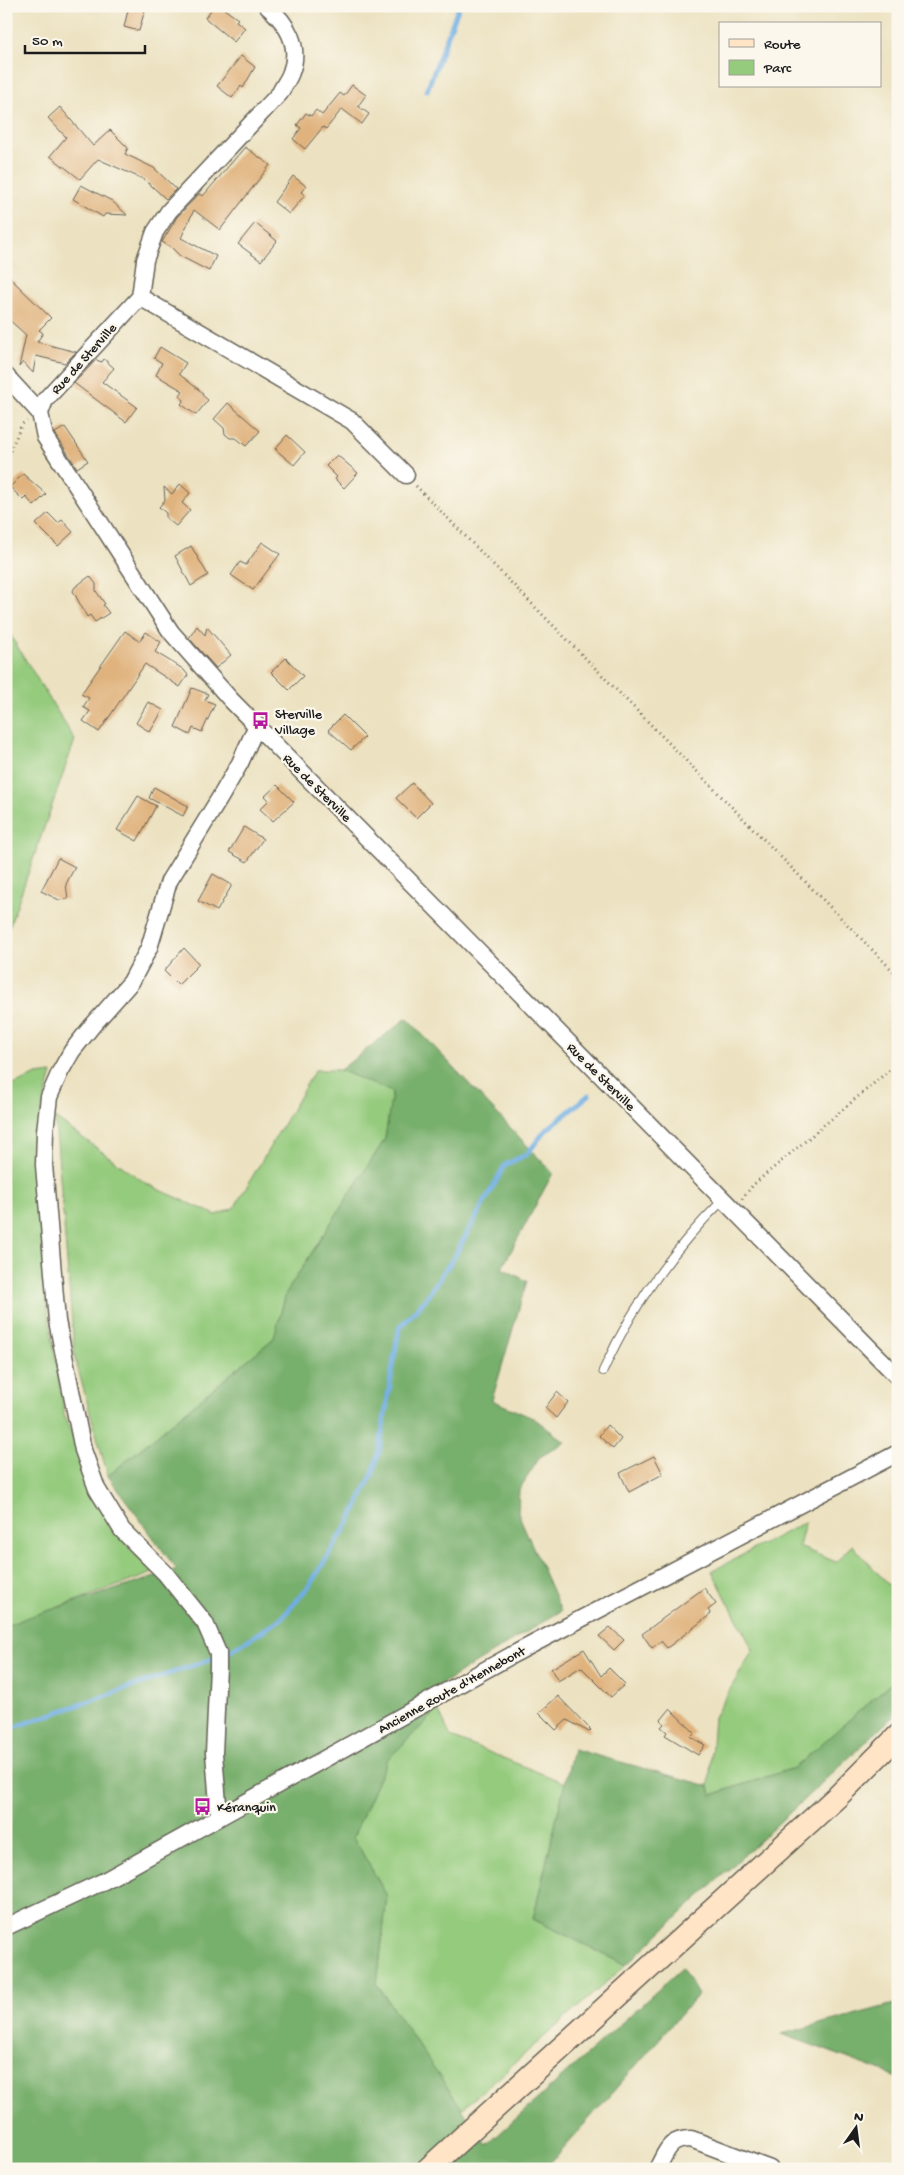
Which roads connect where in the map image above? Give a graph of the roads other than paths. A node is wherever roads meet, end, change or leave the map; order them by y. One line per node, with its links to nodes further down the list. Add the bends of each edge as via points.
1 (267, 6): 2 (street, via 290,32 294,55 291,72 280,93 164,218 145,260)
2 (140, 297): 4 (street, Rue de Sterville, via 45,400); 5 (street, via 352,421)
3 (6, 376): 4 (street)
4 (40, 413): 6 (street, Rue de Sterville, via 45,436 171,632)
5 (406, 475)
6 (257, 725): 7 (street, Rue de Sterville); 12 (street, via 231,780 169,881 149,948 131,982 72,1051 60,1072 49,1097 45,1131 44,1165 57,1321 83,1450 97,1489 122,1530 165,1573 201,1618 215,1647 218,1667 214,1754)
7 (729, 1204): 8 (lane, via 657,1276 616,1340); 9 (street, Rue de Sterville)
8 (603, 1370)
9 (898, 1377)
10 (898, 1453): 12 (street, Ancienne Route d'Hennebont, via 512,1655)
11 (898, 1736): 14 (main road, via 838,1796)
12 (219, 1817): 13 (street, Ancienne Route d'Hennebont, via 104,1881)
13 (6, 1928)
14 (428, 2169)
15 (657, 2169): 16 (street, via 670,2144 680,2139 691,2139)
16 (770, 2169)

